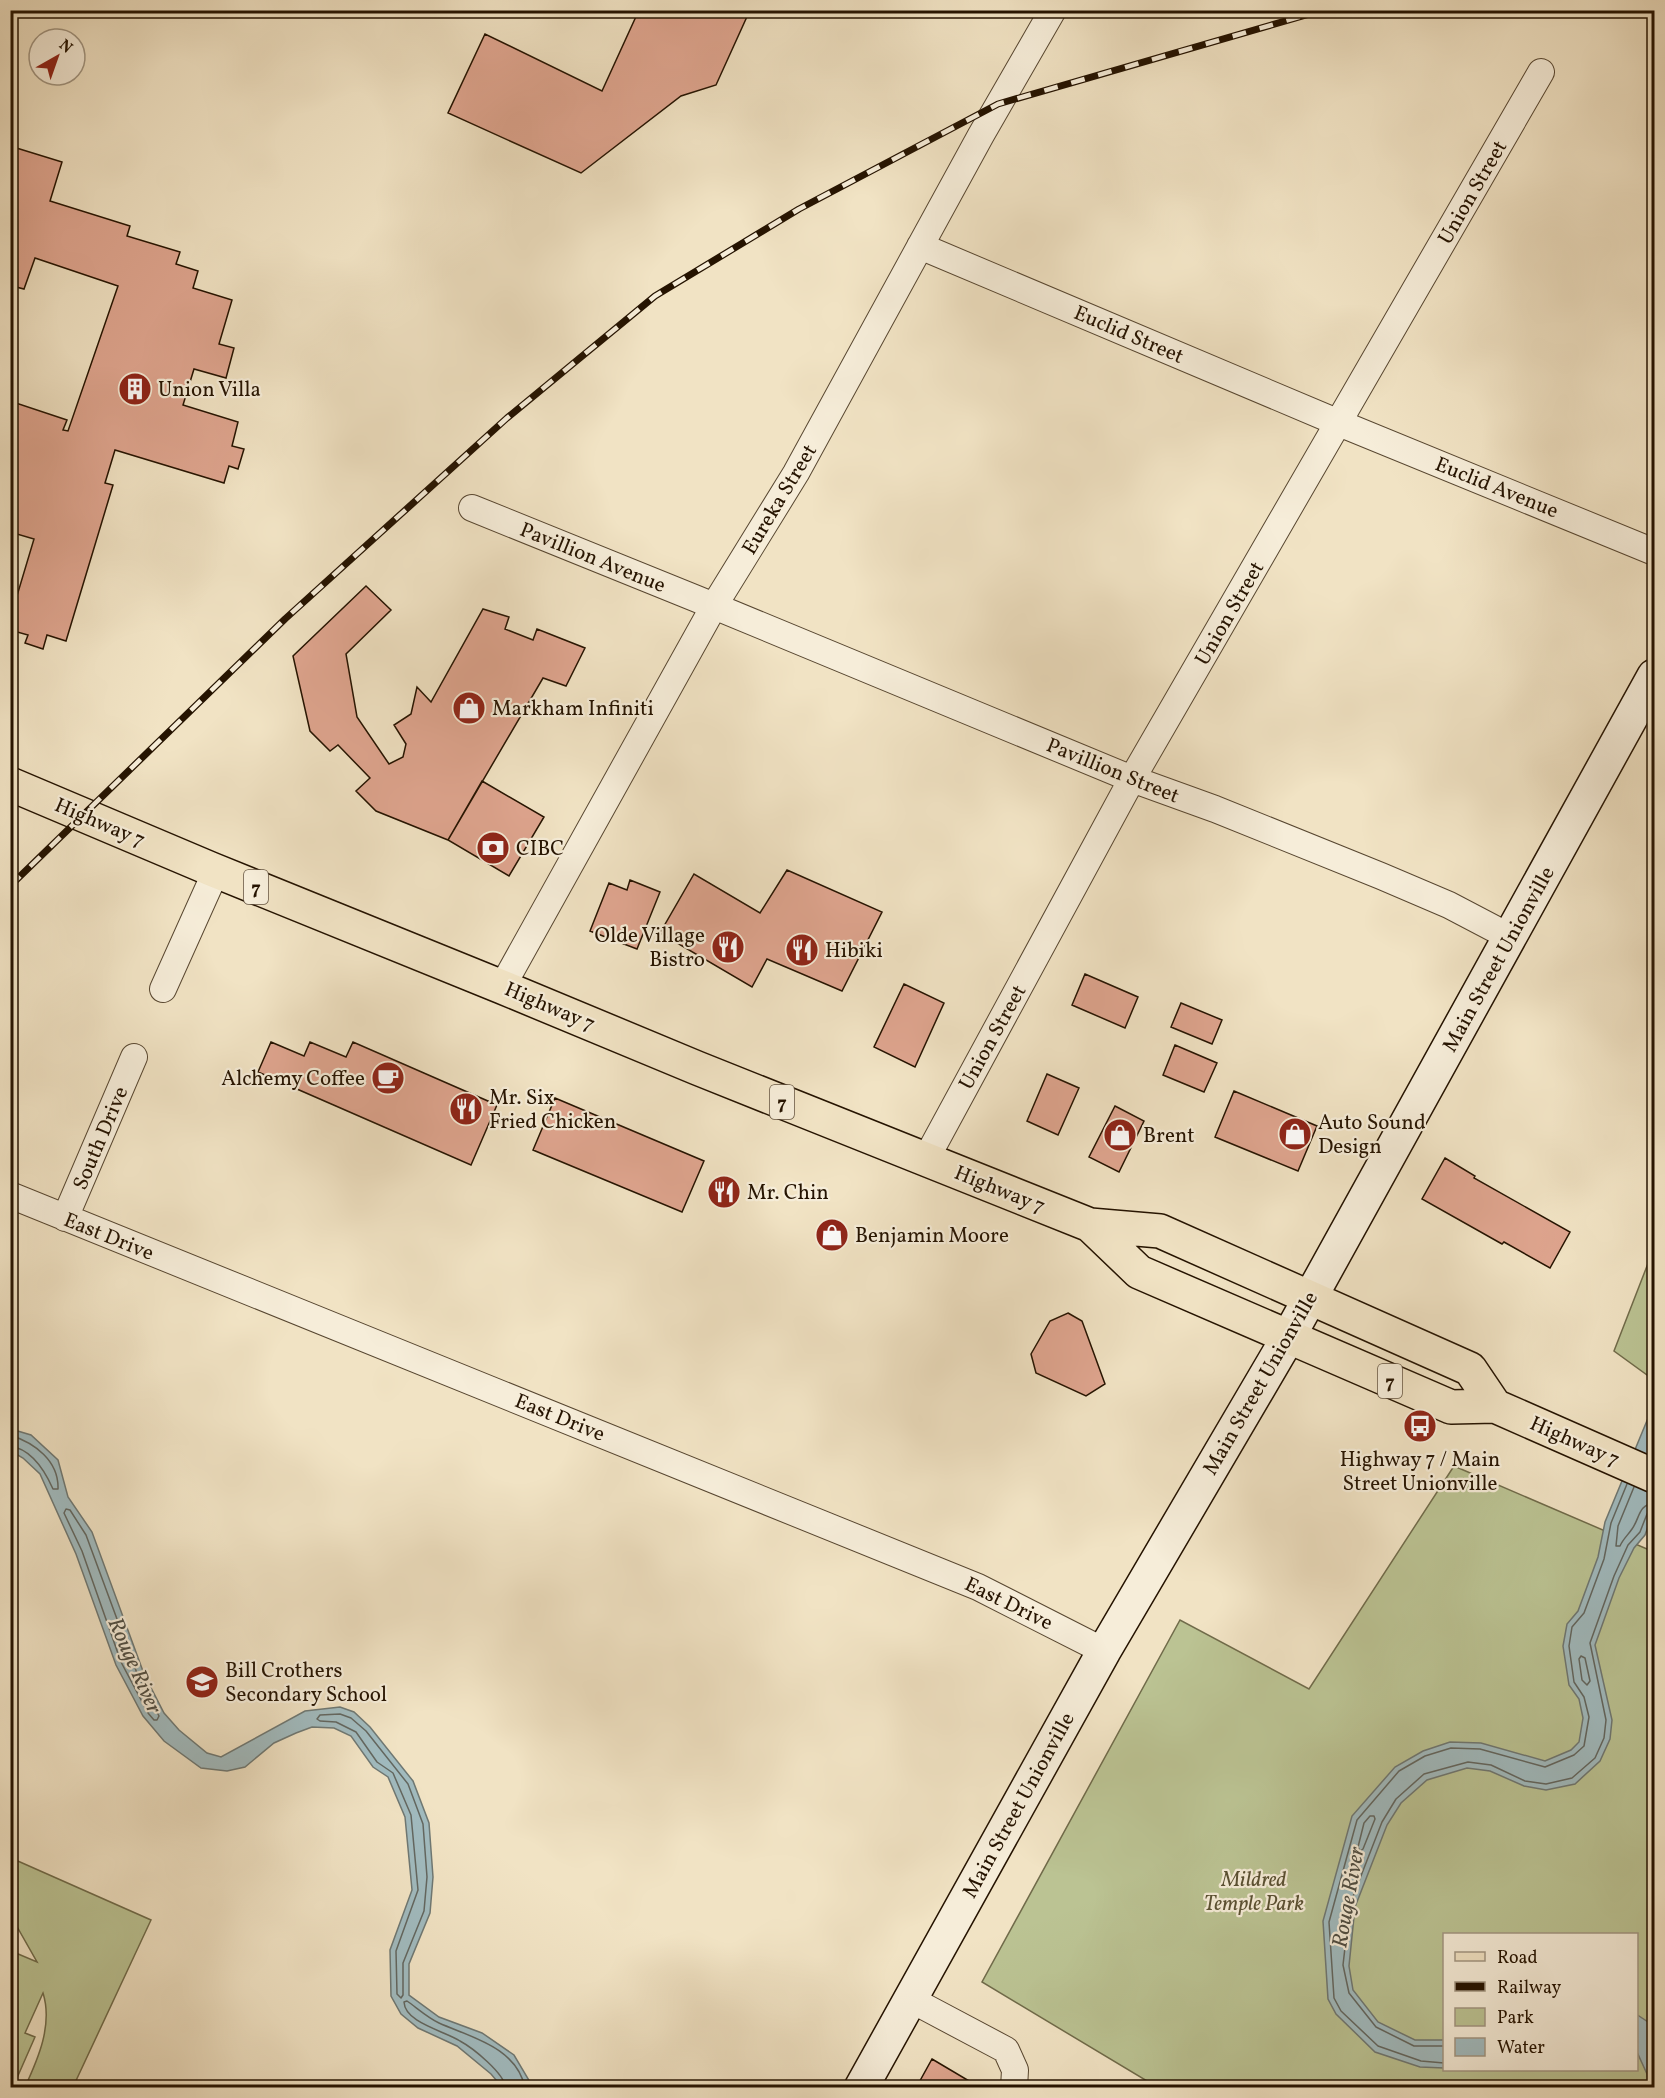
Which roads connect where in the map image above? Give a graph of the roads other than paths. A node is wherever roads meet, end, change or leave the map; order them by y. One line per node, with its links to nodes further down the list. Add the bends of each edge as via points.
1 (1053, 10): 3 (street, Eureka Street)
2 (1541, 72): 4 (street, Union Street)
3 (920, 246): 4 (street, Euclid Street); 7 (street, Eureka Street, via 796,473)
4 (1339, 423): 6 (street, Euclid Avenue); 9 (street, Union Street)
5 (472, 508): 7 (street, Pavillion Avenue)
6 (1654, 552)
7 (714, 606): 9 (street, Pavillion Street); 13 (street, Eureka Street)
8 (1654, 676): 12 (main road, Main Street Unionville)
9 (1132, 779): 12 (street, Pavillion Street, via 1391,880); 16 (street, Union Street)
10 (10, 784): 11 (main road, Highway 7 / 7)
11 (216, 872): 13 (main road, Highway 7 / 7); 14 (street)
12 (1510, 937): 20 (main road, Main Street Unionville)
13 (502, 987): 16 (main road, Highway 7 / 7)
14 (163, 989)
15 (134, 1057): 18 (street, South Drive)
16 (926, 1159): 19 (main road, Highway 7 / 7)
17 (10, 1195): 18 (street, East Drive)
18 (65, 1218): 24 (street, East Drive, via 978,1587)
19 (1090, 1225): 20 (main road, Highway 7 / 7, via 1160,1232); 21 (main road, Highway 7 / 7, via 1139,1272)
20 (1310, 1299): 21 (main road, Main Street Unionville); 22 (main road, Highway 7 / 7, via 1470,1369)
21 (1289, 1336): 22 (main road, Highway 7 / 7, via 1451,1407); 24 (main road, Main Street Unionville)
22 (1495, 1406): 23 (main road, Highway 7 / 7)
23 (1654, 1476)
24 (1104, 1651): 25 (main road, Main Street Unionville)
25 (910, 1999): 26 (main road, Main Street Unionville); 27 (street, via 1006,2050 1015,2070)
26 (861, 2088)
27 (1014, 2088)

